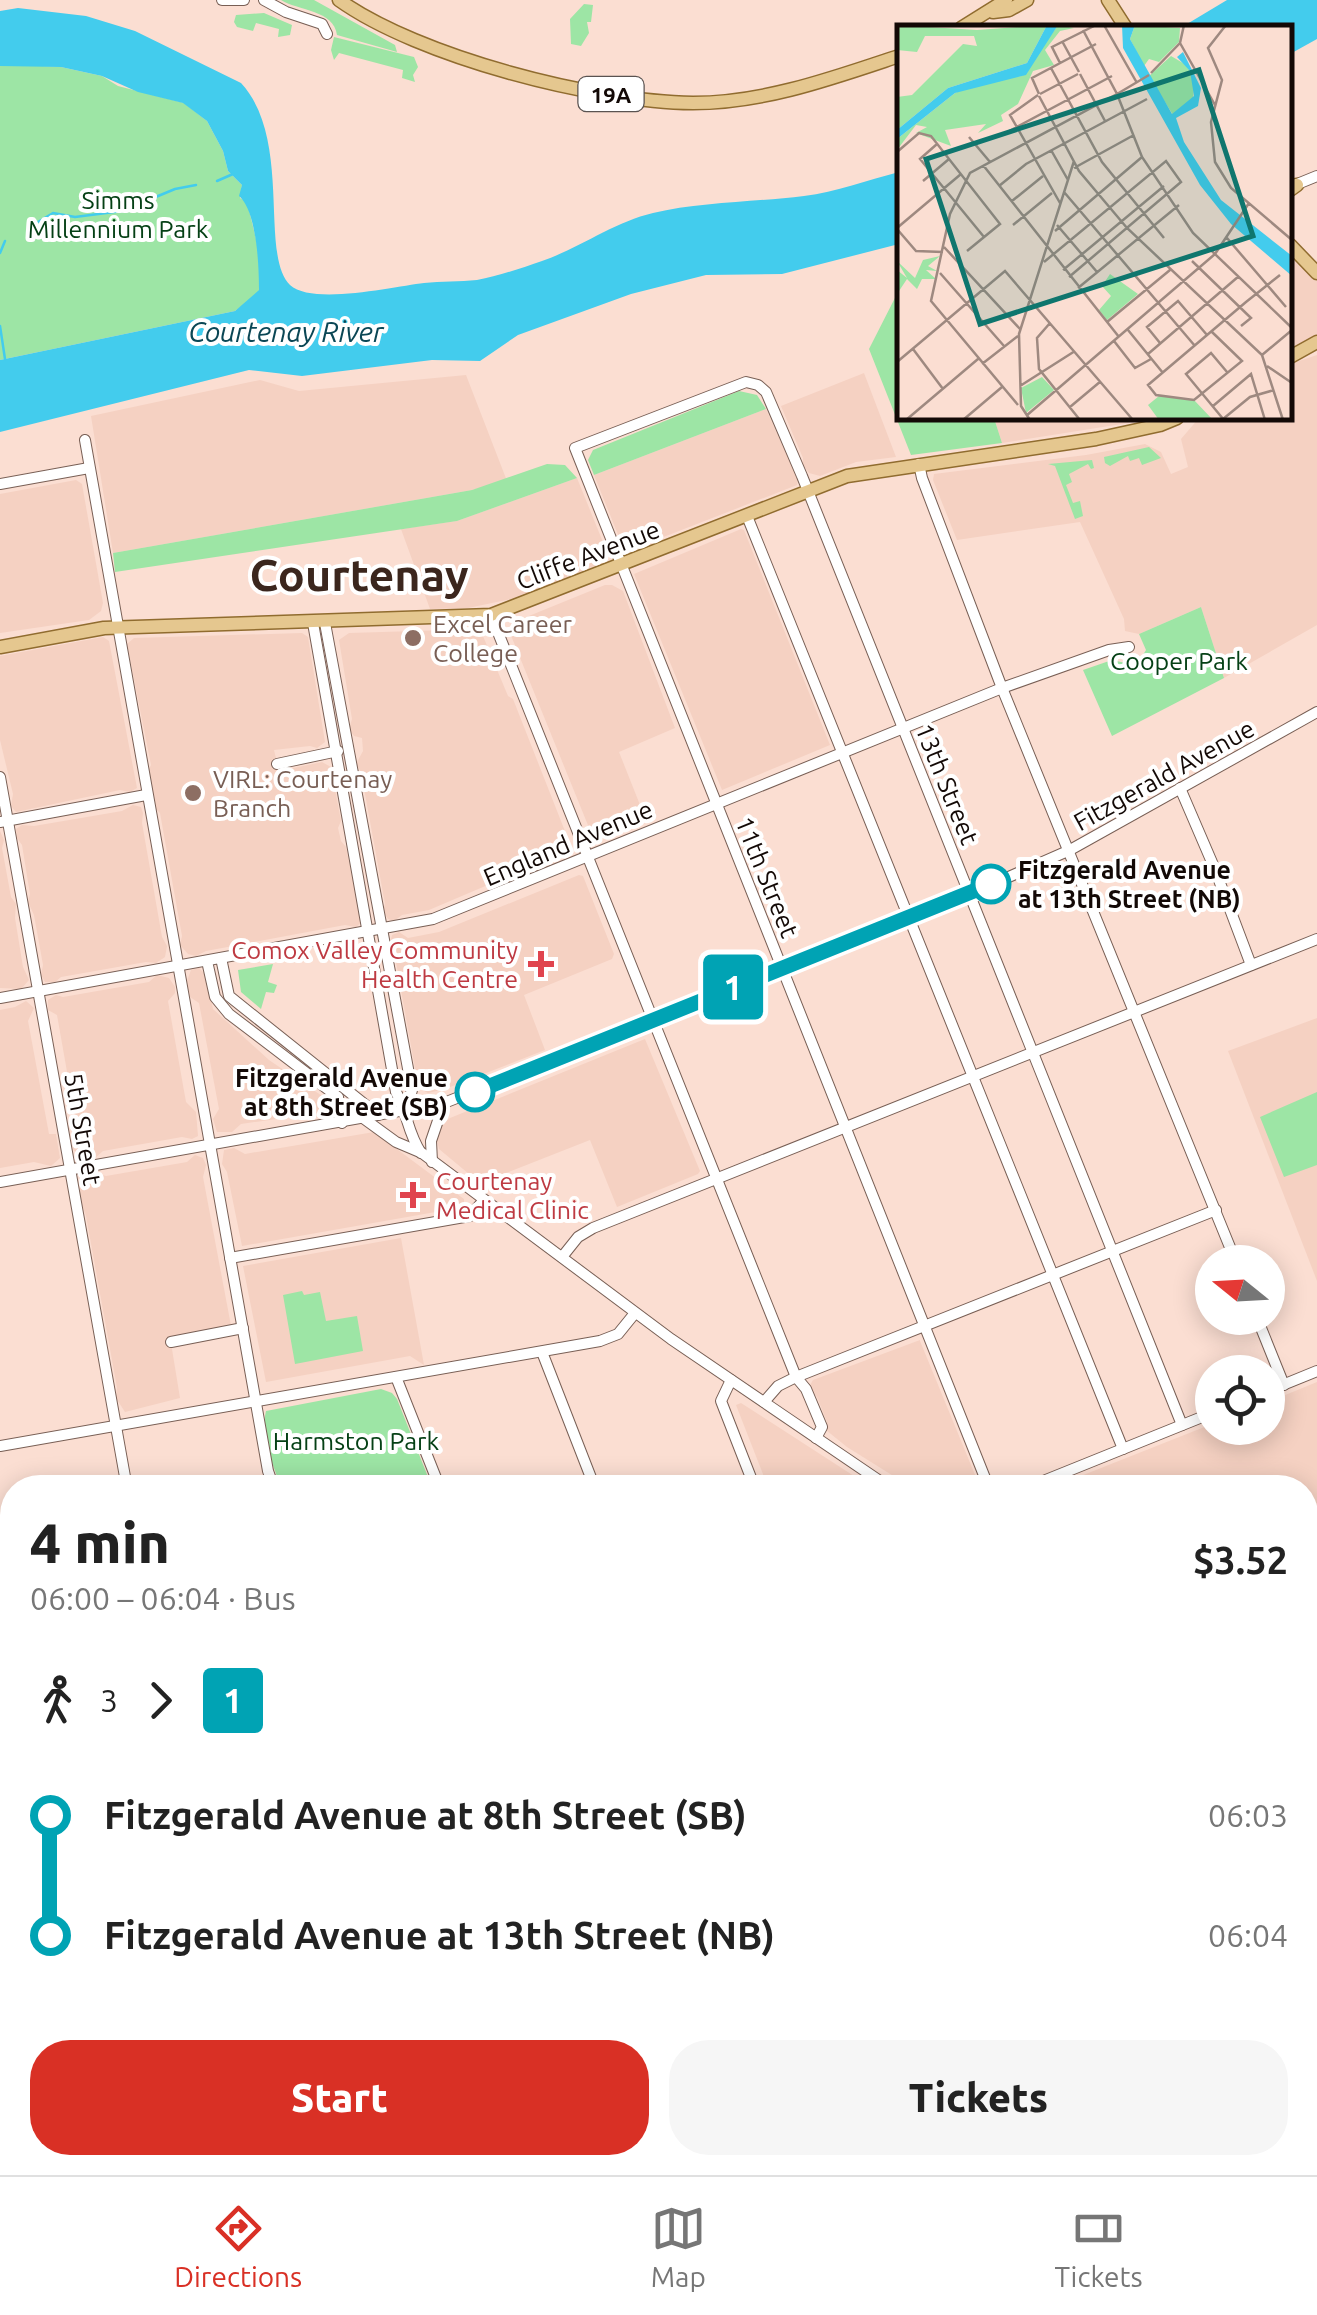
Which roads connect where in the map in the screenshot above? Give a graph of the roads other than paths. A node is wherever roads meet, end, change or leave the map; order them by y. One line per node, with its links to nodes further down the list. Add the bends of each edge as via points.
1 (222, 0): 2 (street)
2 (244, 0)
3 (264, 0): 11 (street, via 322,24)
4 (338, 0): 12 (main road, 19A, via 403,35 530,78 694,103 792,90)
5 (1006, 0): 8 (main road)
6 (1027, 0): 8 (main road)
7 (1108, 1): 10 (main road)
8 (986, 14): 9 (main road)
9 (966, 25)
10 (1124, 25)
11 (327, 34)
12 (897, 57)
13 (1317, 176): 14 (street)
14 (1292, 187)
15 (1292, 246): 16 (main road)
16 (1317, 273)
17 (1317, 334): 18 (main road)
18 (1313, 346)
19 (1173, 420): 22 (main road, Cliffe Avenue, via 1096,439)
20 (85, 440): 23 (street)
21 (575, 448): 25 (street, 13th Street, via 746,382 758,384); 27 (street, 11th Street)
22 (920, 464): 25 (main road, Cliffe Avenue, via 860,472); 33 (street)
23 (89, 468): 24 (street); 30 (street)
24 (0, 484)
25 (807, 491): 26 (main road, Cliffe Avenue); 35 (street, 13th Street)
26 (748, 516): 27 (main road, Cliffe Avenue); 38 (street)
27 (621, 567): 28 (main road, Cliffe Avenue); 43 (street, 11th Street)
28 (491, 615): 29 (main road, Cliffe Avenue); 46 (street)
29 (319, 623): 30 (main road, Cliffe Avenue); 36 (street); 37 (street)
30 (118, 628): 31 (main road, Cliffe Avenue); 42 (street)
31 (4, 643)
32 (1129, 646): 33 (street, England Avenue)
33 (1002, 688): 35 (street, England Avenue); 45 (street)
34 (1317, 712): 41 (street, Fitzgerald Avenue)
35 (904, 729): 38 (street, England Avenue); 47 (street, 13th Street)
36 (348, 748): 37 (street); 49 (street)
37 (334, 752): 39 (street); 50 (street)
38 (842, 755): 43 (street, England Avenue); 48 (street)
39 (277, 764)
40 (0, 777): 44 (street, 5th Street)
41 (1180, 788): 45 (street, Fitzgerald Avenue); 54 (street)
42 (146, 796): 44 (street); 55 (street)
43 (716, 804): 46 (street, England Avenue); 56 (street, 11th Street)
44 (4, 822): 57 (street, 5th Street)
45 (1070, 850): 47 (street, Fitzgerald Avenue); 59 (street)
46 (588, 856): 49 (street, England Avenue, via 433,919); 60 (street)
47 (970, 894): 48 (street, Fitzgerald Avenue); 61 (street, 13th Street)
48 (907, 917): 56 (street, Fitzgerald Avenue); 62 (street)
49 (382, 930): 50 (street, England Avenue); 64 (street, via 412,1090)
50 (369, 932): 52 (street, England Avenue); 64 (street, via 396,1092)
51 (1317, 939): 54 (street)
52 (220, 958): 53 (street, England Avenue); 65 (street, via 229,996)
53 (207, 960): 55 (street, England Avenue); 67 (street, via 215,997 229,1014 338,1097)
54 (1251, 965): 59 (street)
55 (177, 966): 57 (street, England Avenue); 69 (street)
56 (781, 968): 60 (street, Fitzgerald Avenue); 68 (street, 11th Street)
57 (38, 992): 58 (street, England Avenue); 71 (street, 5th Street)
58 (0, 998)
59 (1135, 1012): 61 (street); 75 (street)
60 (651, 1021): 63 (street, Fitzgerald Avenue); 72 (street)
61 (1034, 1053): 62 (street); 77 (street, 13th Street)
62 (973, 1076): 68 (street); 80 (street)
63 (444, 1103): 64 (street, Fitzgerald Avenue); 70 (street)
64 (406, 1111): 65 (street, Fitzgerald Avenue); 70 (street)
65 (378, 1115): 66 (street, Fitzgerald Avenue)
66 (363, 1118): 67 (street, Fitzgerald Avenue); 70 (street)
67 (342, 1123): 69 (street, Fitzgerald Avenue)
68 (845, 1128): 72 (street); 82 (street, 11th Street)
69 (211, 1145): 71 (street, Fitzgerald Avenue); 79 (street)
70 (427, 1158): 74 (street)
71 (70, 1170): 73 (street, Fitzgerald Avenue); 95 (street, 5th Street)
72 (716, 1180): 78 (street, via 585,1232); 87 (street)
73 (0, 1182)
74 (484, 1200): 78 (street); 79 (street, via 470,1216)
75 (1216, 1210): 76 (street); 77 (street)
76 (1229, 1245)
77 (1114, 1250): 80 (street); 94 (street, 13th Street)
78 (562, 1257): 81 (street)
79 (230, 1258): 83 (street)
80 (1052, 1275): 82 (street); 98 (street)
81 (635, 1313): 85 (street, via 608,1339); 89 (street)
82 (924, 1326): 87 (street); 105 (street, 11th Street)
83 (244, 1328): 84 (street); 91 (street)
84 (171, 1342)
85 (542, 1352): 88 (street); 102 (street)
86 (1317, 1371): 90 (street)
87 (796, 1377): 92 (street); 96 (street, via 822,1427)
88 (396, 1378): 91 (street); 101 (street)
89 (731, 1380): 92 (street); 103 (street, via 720,1398)
90 (1285, 1384)
91 (255, 1399): 95 (street); 100 (street)
92 (764, 1402): 96 (street)
93 (1195, 1420): 94 (street)
94 (1182, 1425): 98 (street)
95 (116, 1426): 97 (street); 99 (street, 5th Street)
96 (816, 1438): 104 (street)
97 (0, 1446)
98 (1123, 1449): 106 (street)
99 (125, 1475)
100 (270, 1475)
101 (435, 1475)
102 (590, 1475)
103 (750, 1475)
104 (871, 1475)
105 (984, 1475)
106 (1058, 1475)

